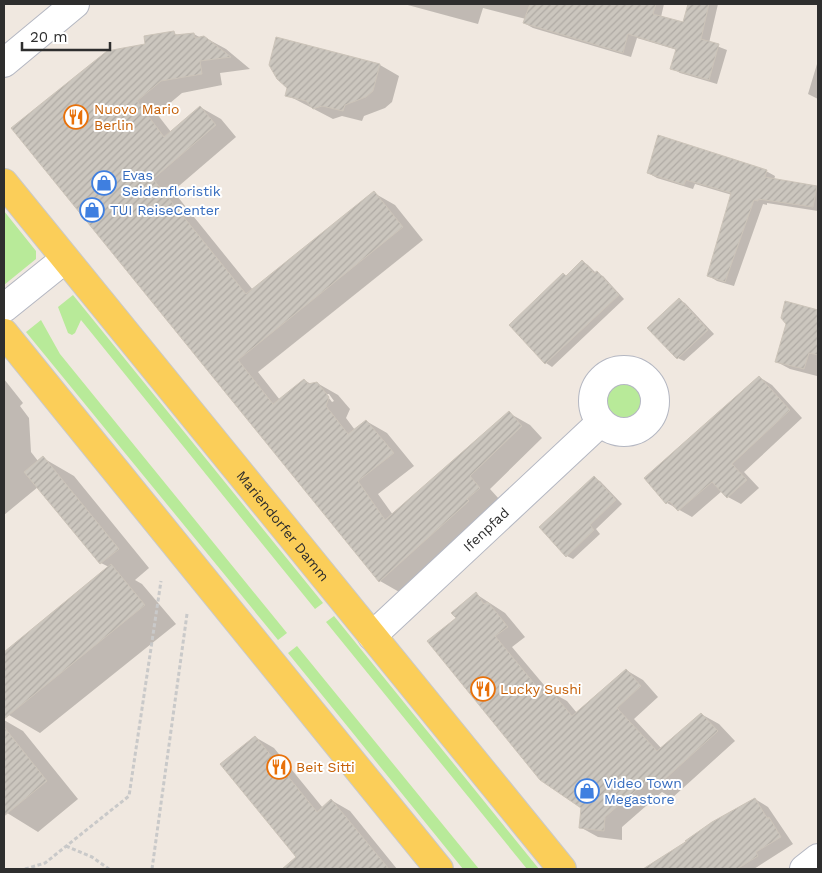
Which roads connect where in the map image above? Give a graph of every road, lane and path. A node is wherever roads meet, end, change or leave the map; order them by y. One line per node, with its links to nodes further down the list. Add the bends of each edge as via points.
1 (76, 4): 2 (street)
2 (4, 63)
3 (4, 183): 4 (main road, Mariendorfer Damm)
4 (66, 259): 5 (street); 10 (main road, Mariendorfer Damm)
5 (4, 308)
6 (4, 333): 16 (main road)
7 (601, 422): 10 (street, Ifenpfad)
8 (160, 581): 11 (path, via 129,796)
9 (187, 614): 15 (path)
10 (372, 636): 17 (main road, Mariendorfer Damm)
11 (66, 846): 13 (path, via 45,863); 14 (path, via 92,857)
12 (818, 858): 18 (street)
13 (25, 869)
14 (109, 869)
15 (152, 869)
16 (439, 869)
17 (562, 869)
18 (804, 869)

